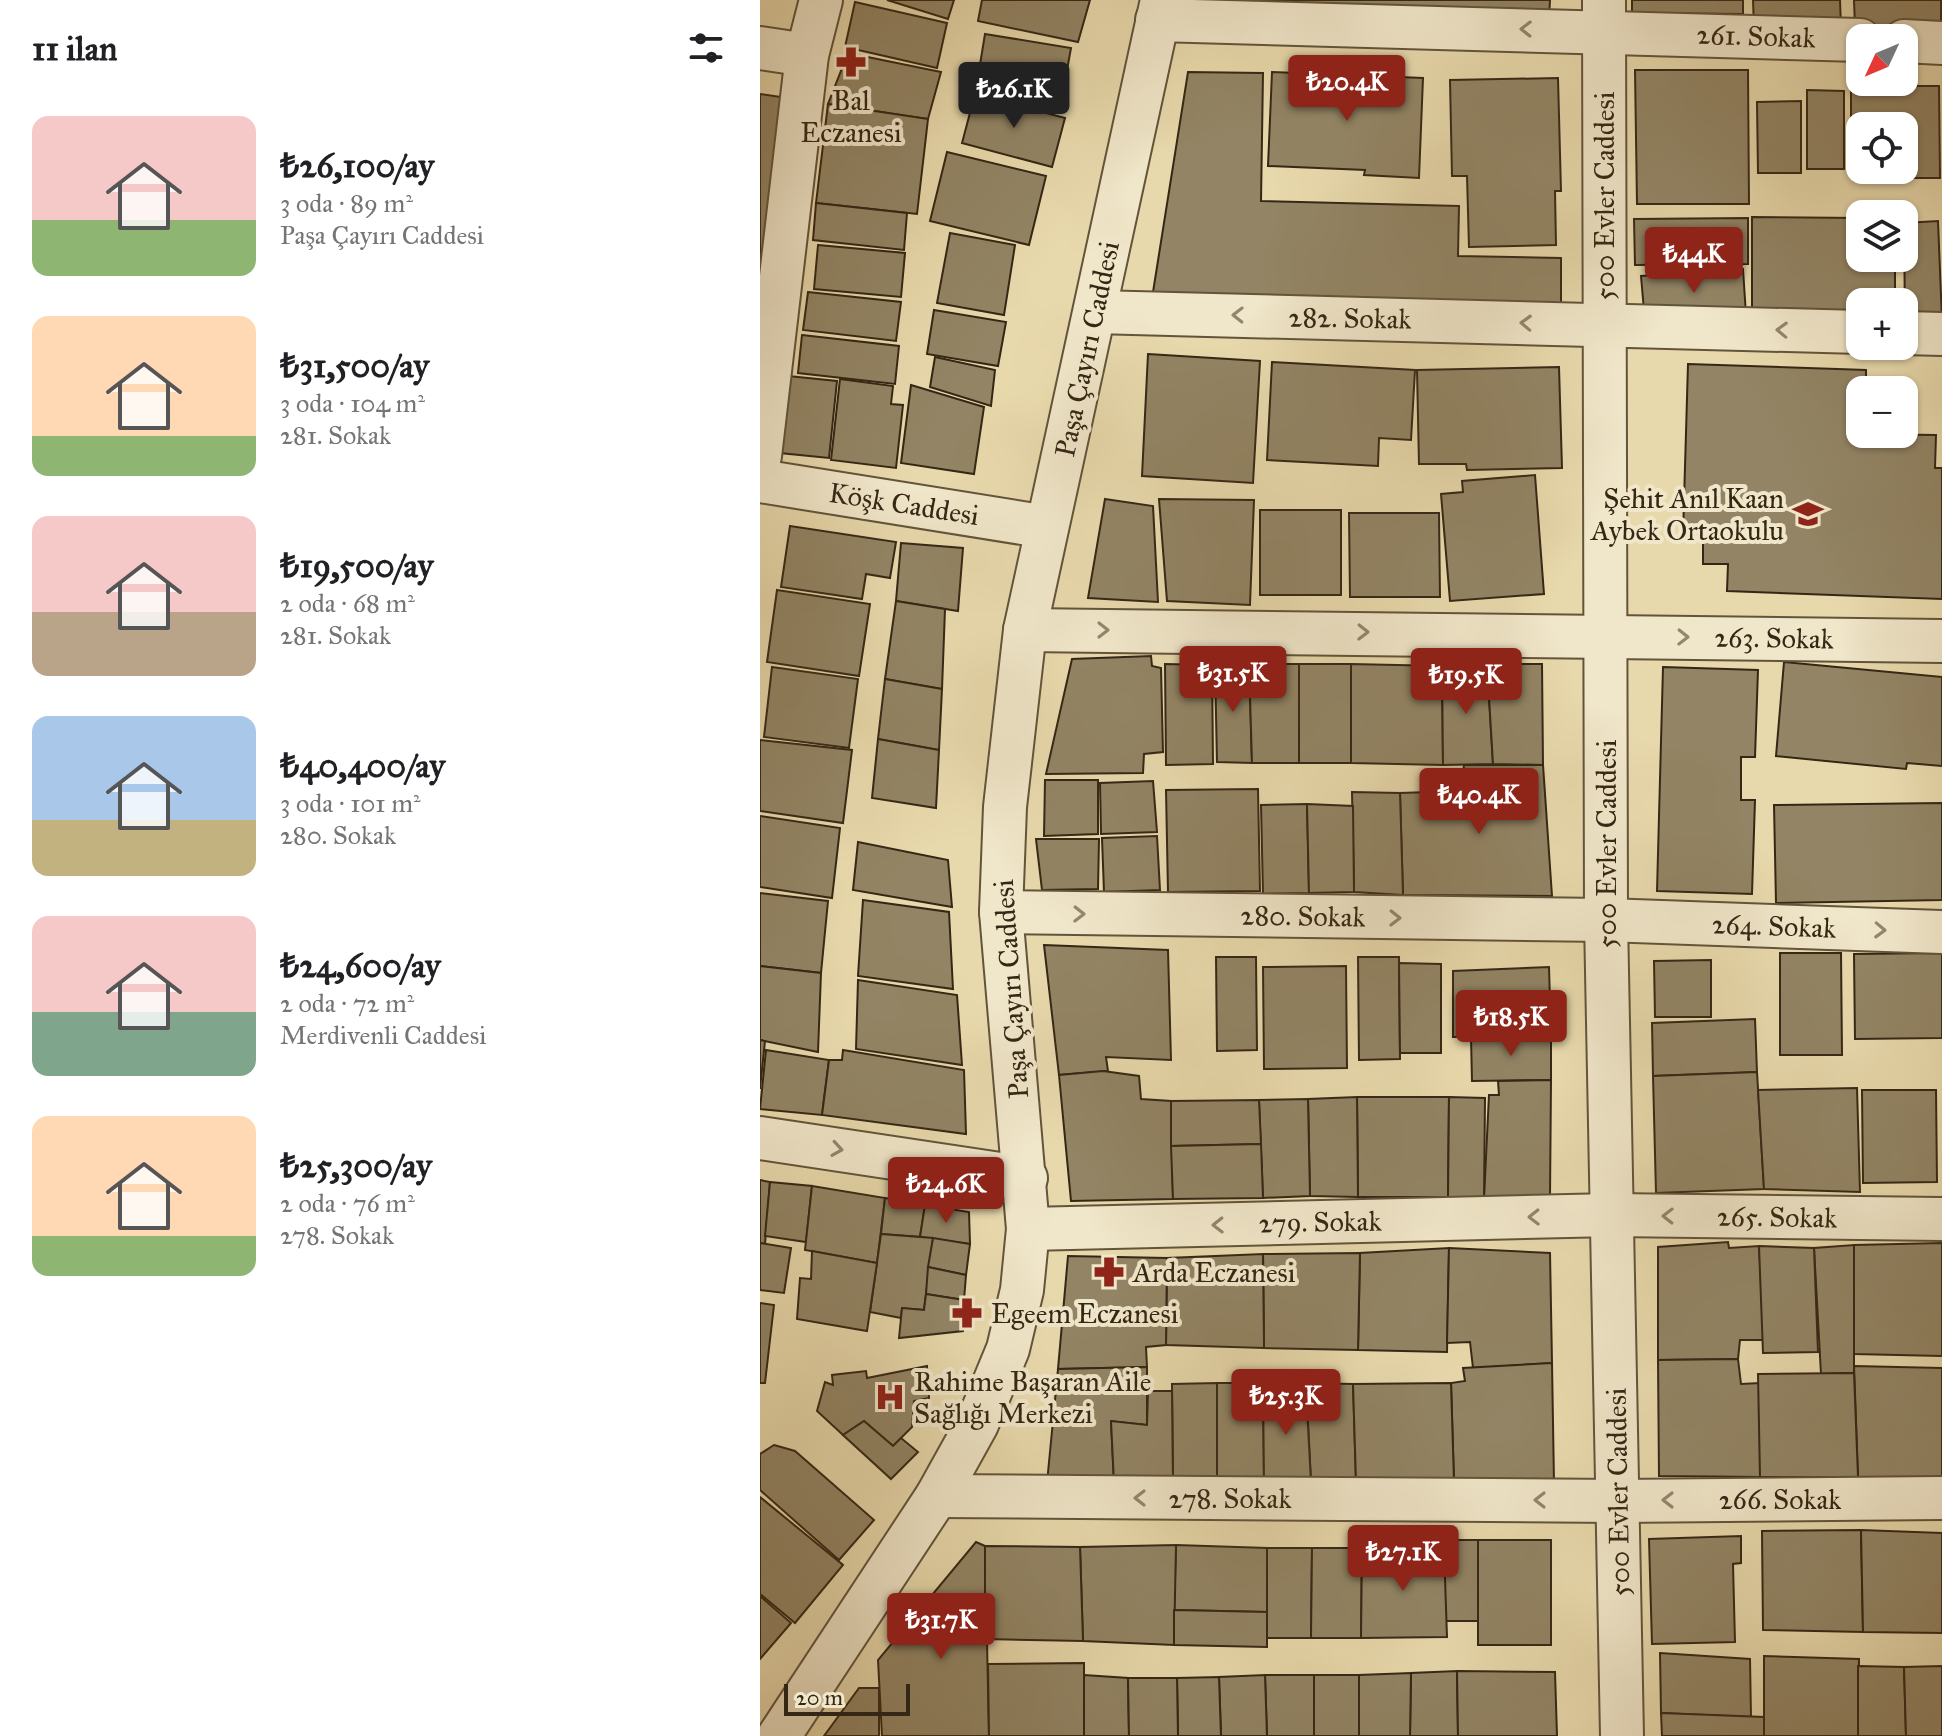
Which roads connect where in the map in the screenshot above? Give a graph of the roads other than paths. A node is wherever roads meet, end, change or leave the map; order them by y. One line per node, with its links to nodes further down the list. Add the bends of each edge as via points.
1 (821, 0): 8 (street)
2 (1160, 10): 3 (street, 261. Sokak, one-way to 2); 9 (street, Paşa Çayırı Caddesi)
3 (1604, 15): 4 (street, 261. Sokak); 10 (street, 500 Evler Caddesi)
4 (1846, 39)
5 (1918, 42): 6 (street)
6 (1942, 43)
7 (760, 48): 8 (street)
8 (807, 55): 14 (street)
9 (1095, 312): 10 (street, 282. Sokak, one-way to 9); 16 (street, Paşa Çayırı Caddesi)
10 (1604, 325): 11 (street, 282. Sokak, one-way to 10); 18 (street, 500 Evler Caddesi)
11 (1846, 332)
12 (1918, 333): 13 (street)
13 (1942, 334)
14 (760, 456)
15 (760, 481): 16 (street, Köşk Caddesi)
16 (1047, 527): 17 (street, Paşa Çayırı Caddesi)
17 (1025, 630): 18 (street, 263. Sokak, one-way to 18); 20 (street, Paşa Çayırı Caddesi, via 1005,807)
18 (1605, 636): 19 (street, 263. Sokak, one-way to 19); 21 (street, 500 Evler Caddesi)
19 (1942, 641)
20 (1001, 912): 21 (street, 280. Sokak, one-way to 21); 24 (street, Paşa Çayırı Caddesi)
21 (1606, 920): 22 (street, 264. Sokak, one-way to 22); 25 (street, 500 Evler Caddesi)
22 (1942, 932)
23 (760, 1138): 24 (street, one-way to 24)
24 (1026, 1178): 27 (street, Paşa Çayırı Caddesi)
25 (1612, 1215): 26 (street, 265. Sokak, one-way to 25); 27 (street, 279. Sokak, one-way to 27); 30 (street, 500 Evler Caddesi)
26 (1942, 1219)
27 (1028, 1229): 28 (street, Paşa Çayırı Caddesi, via 1022,1290 1008,1349 977,1424)
28 (937, 1496): 30 (street, 278. Sokak, one-way to 28); 31 (street, Paşa Çayırı Caddesi)
29 (1942, 1498): 30 (street, 266. Sokak, one-way to 30)
30 (1618, 1501): 32 (street, 500 Evler Caddesi)
31 (779, 1736)
32 (1622, 1736)

